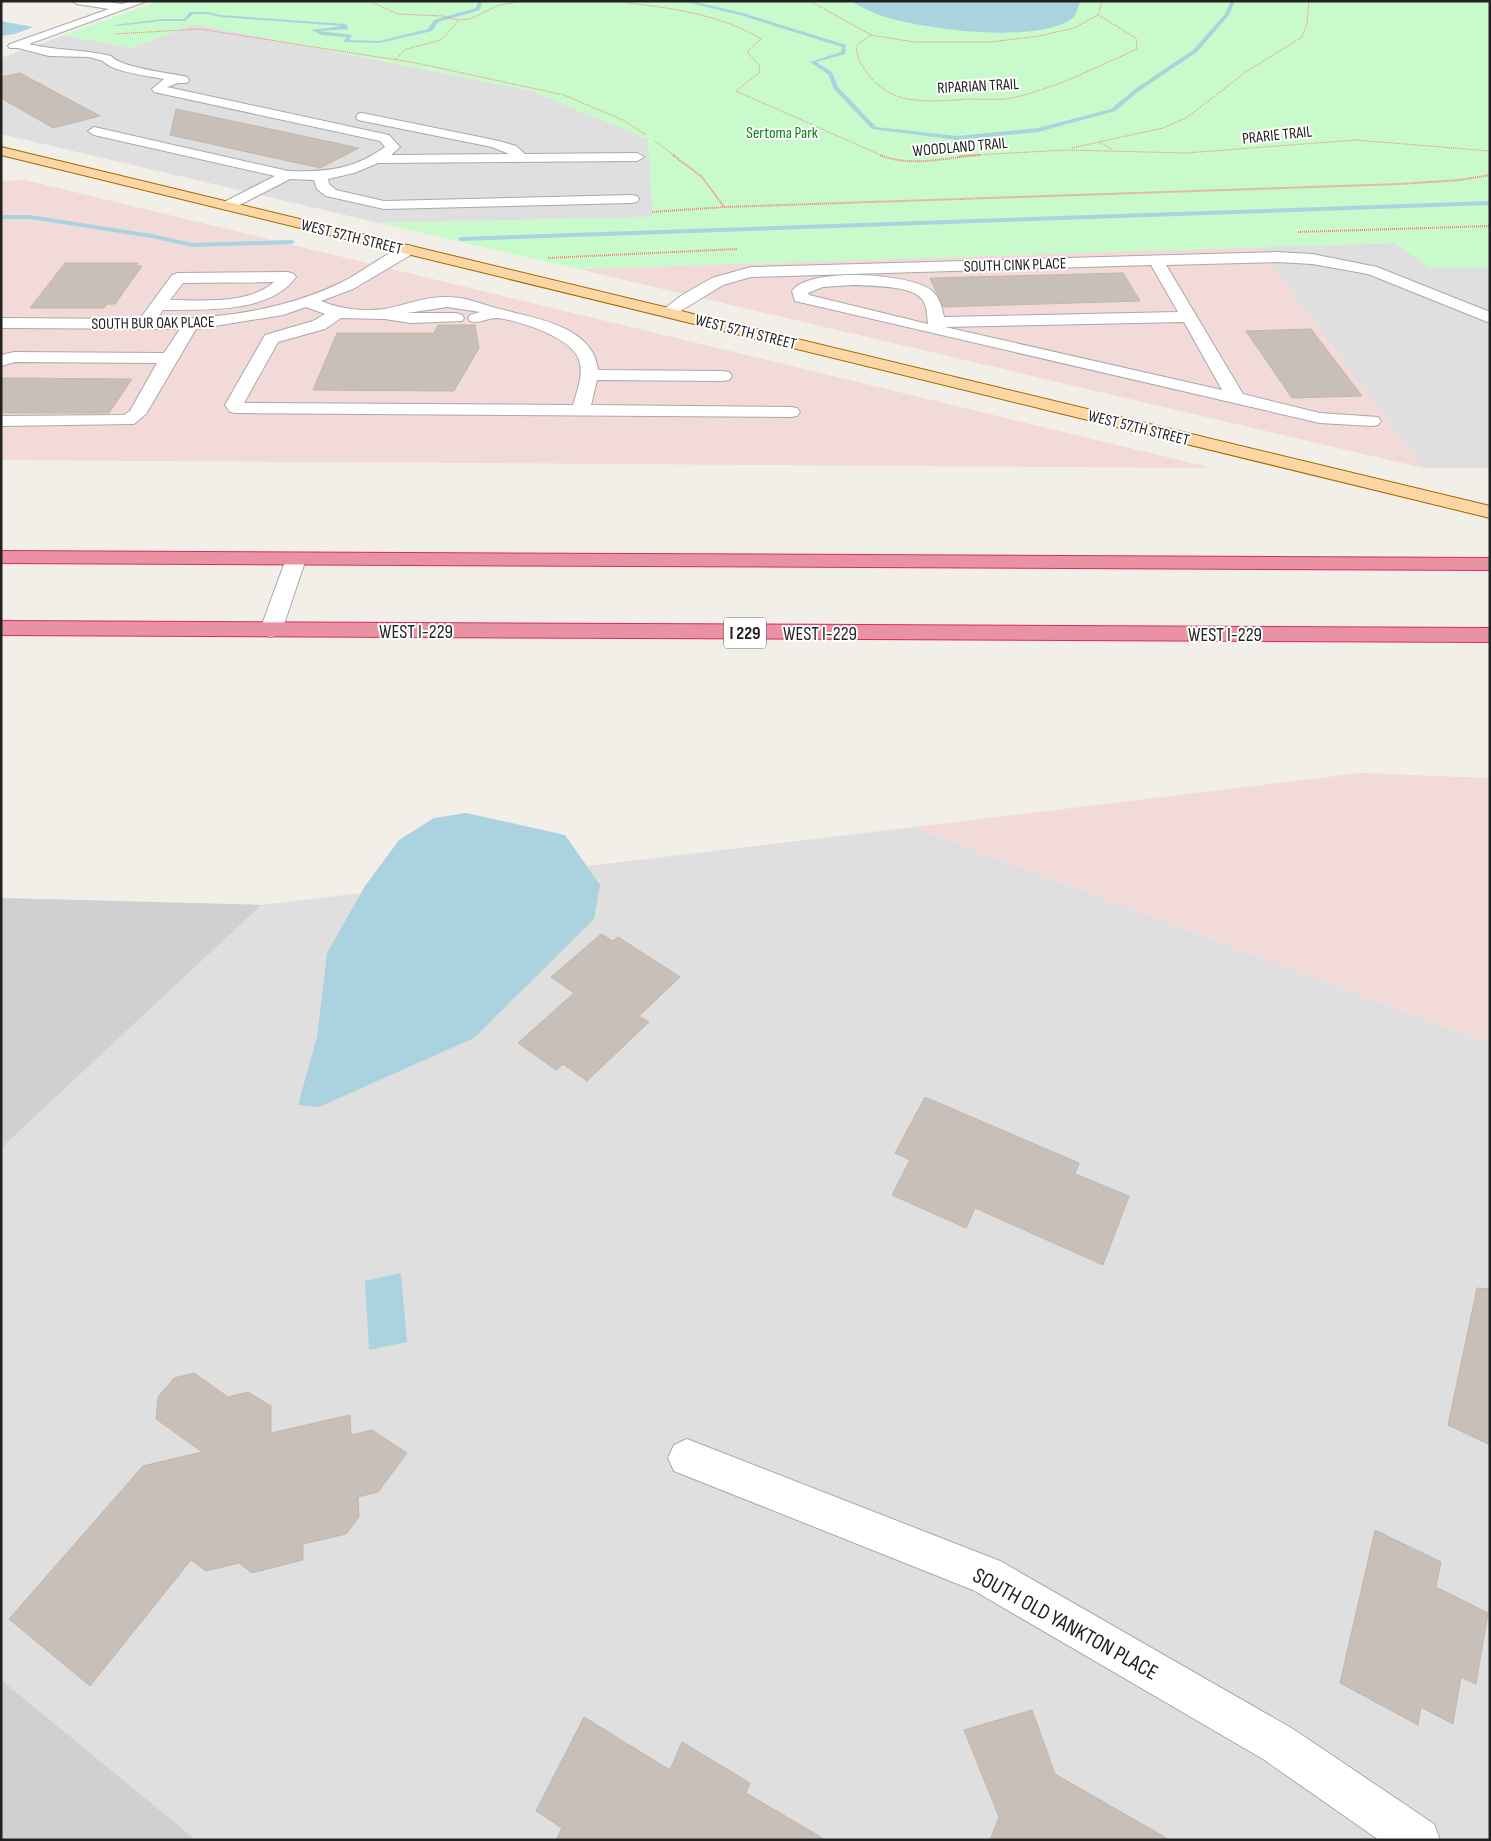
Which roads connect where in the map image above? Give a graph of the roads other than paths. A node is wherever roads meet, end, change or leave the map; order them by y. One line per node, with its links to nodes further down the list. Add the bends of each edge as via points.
1 (77, 1): 3 (street)
2 (142, 1): 3 (street)
3 (123, 8): 4 (street)
4 (22, 43): 5 (street); 6 (street); 7 (street, via 49,53 98,55 124,67)
5 (1, 44)
6 (1, 51)
7 (176, 79): 8 (street); 14 (street, via 158,89 384,138 394,147)
8 (195, 83)
9 (350, 114): 13 (street, via 494,144 512,149)
10 (94, 131): 15 (street)
11 (1, 151): 18 (main road, WEST 57TH STREET)
12 (637, 157): 13 (street)
13 (522, 158): 14 (street)
14 (378, 159): 16 (street)
15 (288, 175): 16 (street); 18 (street)
16 (320, 176): 17 (street, via 322,186 331,193 384,205)
17 (632, 199)
18 (227, 206): 19 (main road, WEST 57TH STREET)
19 (409, 250): 21 (street, SOUTH BUR OAK PLACE, via 347,286); 23 (main road, WEST 57TH STREET)
20 (1156, 260): 23 (street, SOUTH CINK PLACE, via 736,273 711,283); 27 (street); 30 (street, SOUTH CINK PLACE, via 1312,259 1372,270)
21 (306, 301): 24 (street); 33 (street, SOUTH BUR OAK PLACE, via 283,310)
22 (159, 305): 22 (street, via 178,278 288,277 271,291 235,302); 32 (street)
23 (668, 312): 44 (main road, WEST 57TH STREET)
24 (337, 313): 26 (street); 40 (street, via 319,325 271,339 234,405 236,408)
25 (495, 313): 26 (street, via 474,305 444,301 417,304); 29 (street); 37 (street, via 568,337 586,357)
26 (385, 314): 28 (street, via 411,318)
27 (1190, 317): 34 (street); 39 (street)
28 (456, 318)
29 (476, 318)
30 (1490, 318)
31 (1, 323): 32 (street, SOUTH BUR OAK PLACE)
32 (145, 324): 33 (street, SOUTH BUR OAK PLACE)
33 (191, 324): 35 (street)
34 (937, 327): 34 (street, via 801,298 800,291 816,283 902,283 924,291 932,301); 39 (street)
35 (169, 358): 36 (street); 42 (street, via 137,414 128,420)
36 (8, 359)
37 (589, 375): 38 (street); 40 (street)
38 (723, 376)
39 (1236, 398): 43 (street, via 1320,418)
40 (581, 411): 41 (street)
41 (791, 412)
42 (1, 421)
43 (1372, 421)
44 (1490, 512)
45 (1, 557): 46 (highway)
46 (296, 559): 47 (highway); 49 (street)
47 (1490, 564)
48 (1, 628): 49 (highway, WEST I-229 / I 229)
49 (271, 630): 50 (highway, WEST I-229 / I 229)
50 (1490, 635)
51 (687, 1458): 52 (street, SOUTH OLD YANKTON PLACE, via 986,1575 1278,1744)
52 (1418, 1840)

